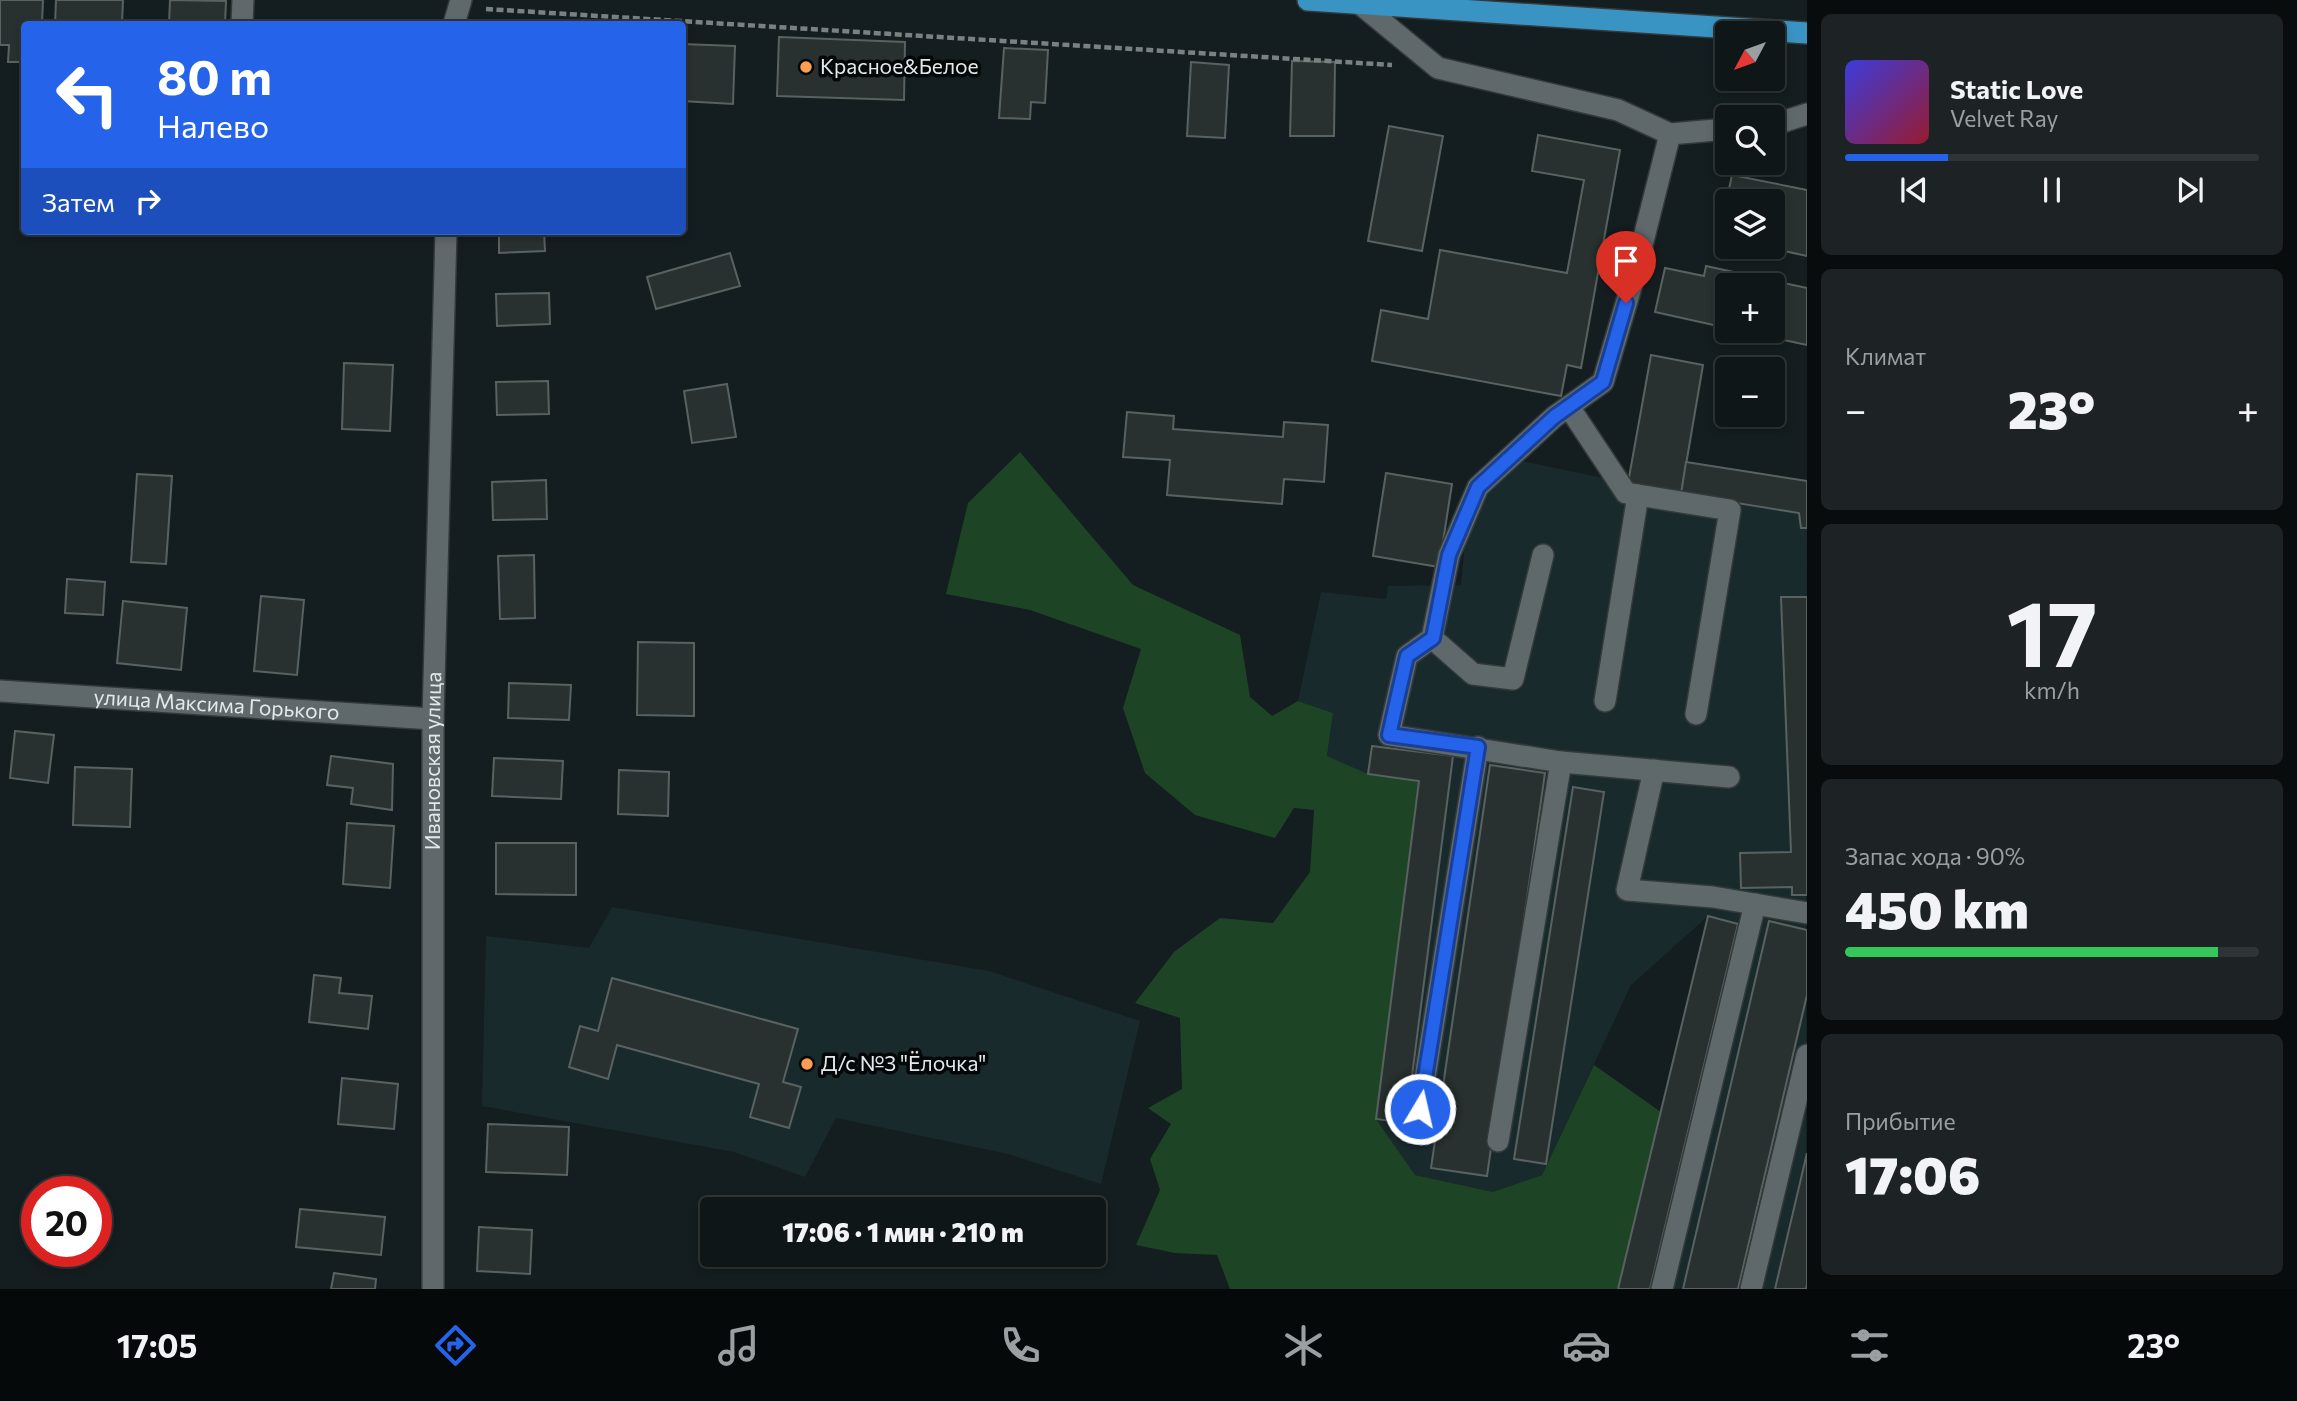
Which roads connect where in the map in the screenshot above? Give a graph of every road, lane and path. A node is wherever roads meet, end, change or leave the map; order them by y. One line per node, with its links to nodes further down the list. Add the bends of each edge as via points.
1 (243, 0): 6 (street)
2 (1308, 0): 3 (main road)
3 (1359, 3): 4 (main road); 10 (street)
4 (1431, 4): 9 (main road)
5 (458, 11): 7 (path)
6 (242, 21)
7 (630, 21)
8 (686, 24): 10 (path)
9 (1807, 33)
10 (1438, 68): 14 (street, via 1618,110)
11 (1807, 114): 12 (street)
12 (1785, 121)
13 (1715, 130): 14 (street)
14 (1670, 134): 16 (street, via 1603,382)
15 (446, 235): 23 (street, Ивановская улица)
16 (1569, 407): 17 (street, via 1626,493); 19 (street, via 1478,487 1449,555)
17 (1638, 495): 21 (street); 22 (street, via 1730,510)
18 (1543, 555): 19 (street, via 1513,679 1473,674)
19 (1433, 638): 24 (street, via 1407,656 1389,735)
20 (0, 691): 23 (street, улица Максима Горького)
21 (1605, 701)
22 (1696, 714)
23 (433, 719): 33 (street, Ивановская улица)
24 (1478, 747): 25 (street); 31 (street)
25 (1562, 762): 26 (street); 32 (street)
26 (1654, 770): 27 (street); 28 (street, via 1627,890)
27 (1728, 777)
28 (1755, 904): 29 (street); 34 (street)
29 (1807, 913)
30 (1807, 1055): 35 (street)
31 (1420, 1109)
32 (1498, 1141)
33 (433, 1289)
34 (1662, 1289)
35 (1751, 1289)

